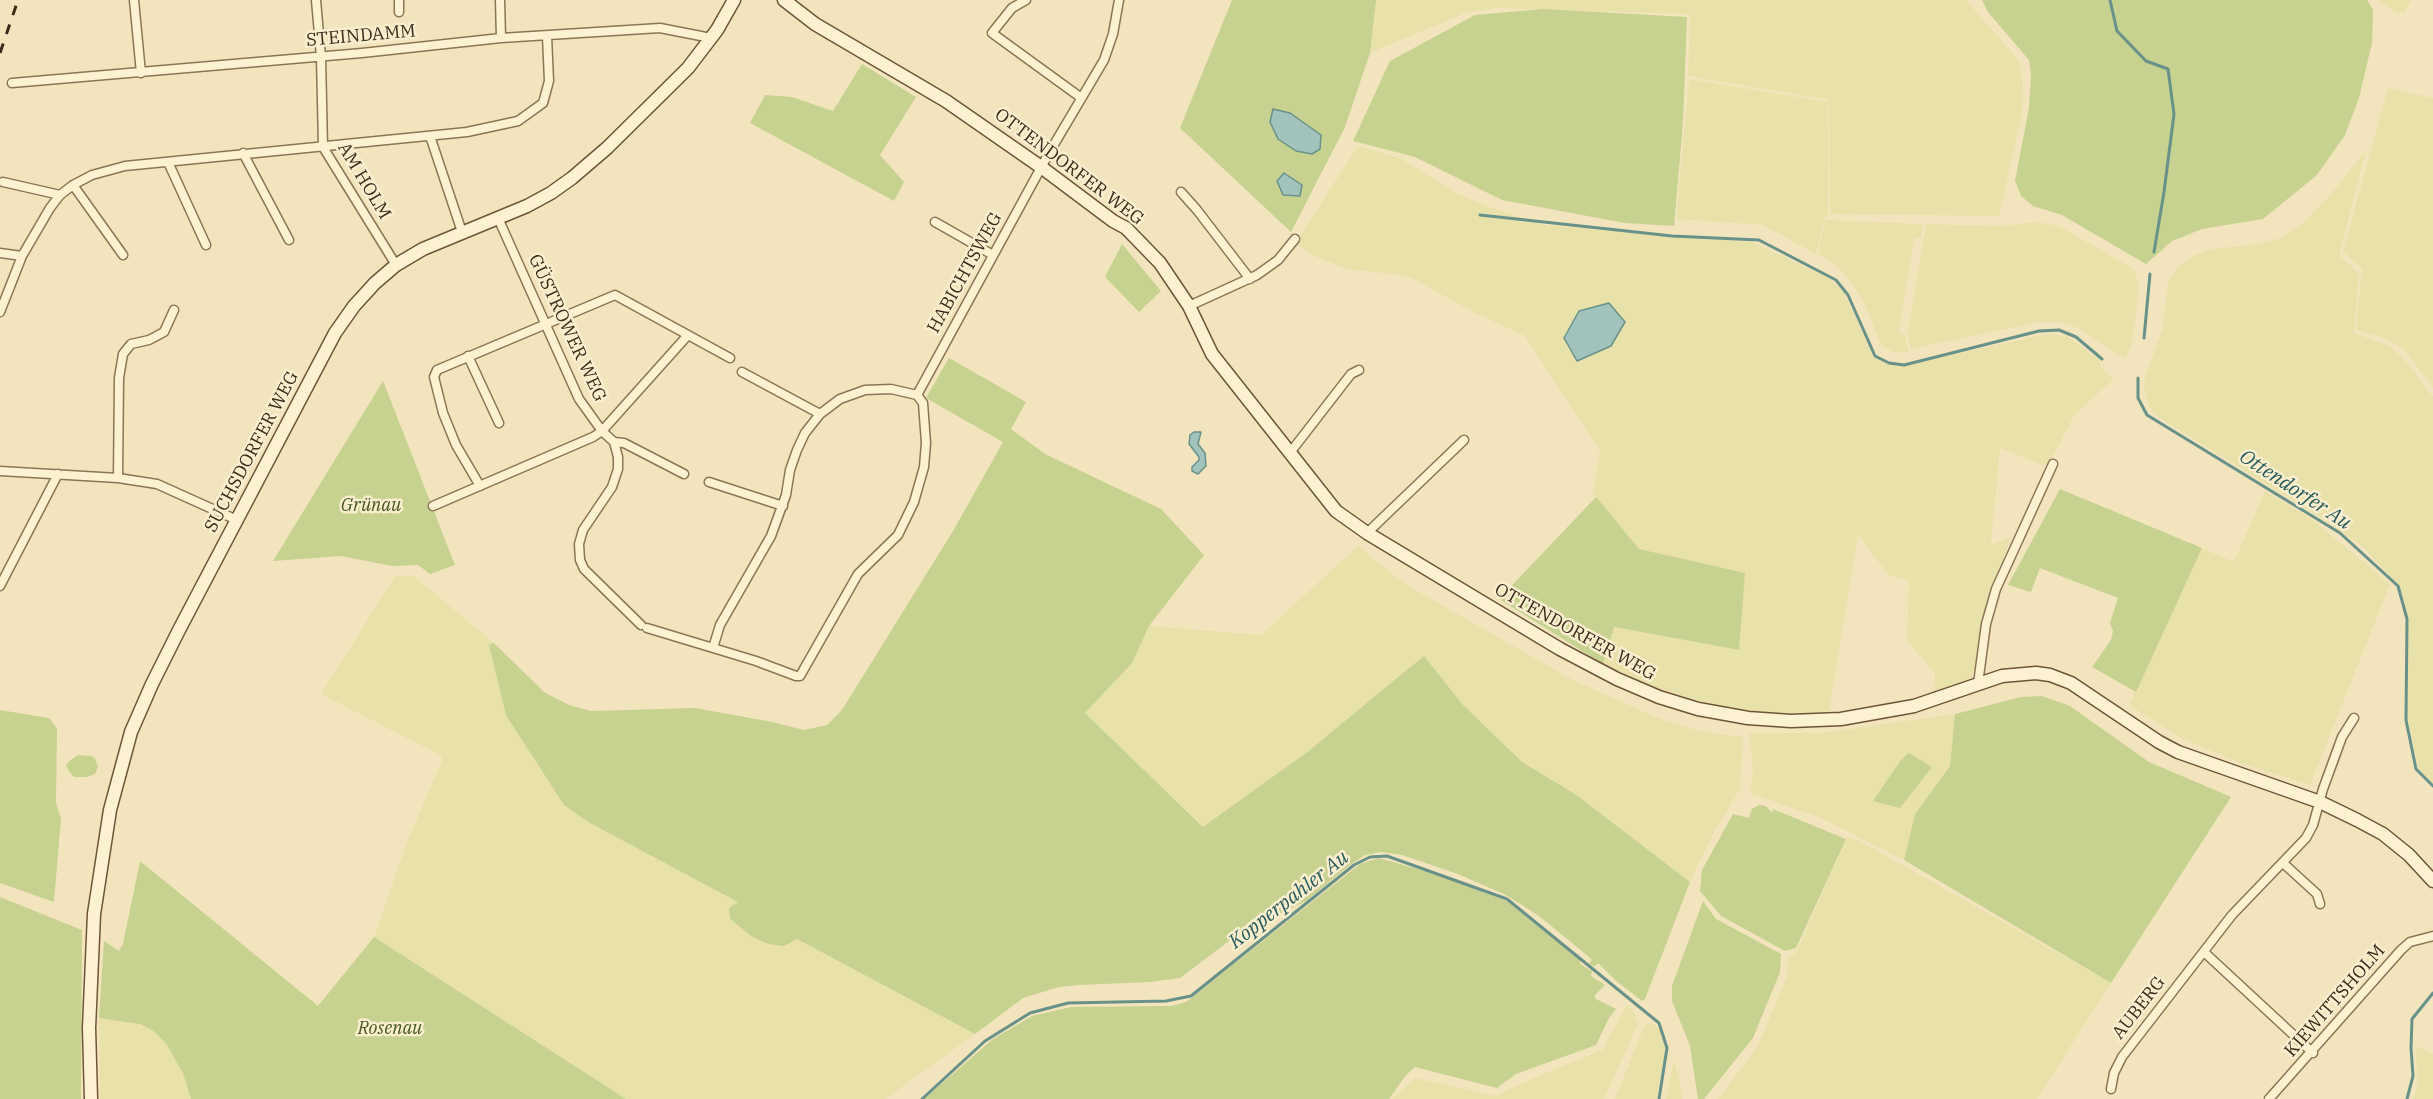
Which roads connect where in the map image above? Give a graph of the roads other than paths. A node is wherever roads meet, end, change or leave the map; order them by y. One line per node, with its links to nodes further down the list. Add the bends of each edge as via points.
1 (134, 0): 14 (street)
2 (315, 0): 13 (street, AM HOLM)
3 (399, 0): 9 (street)
4 (500, 0): 11 (street)
5 (734, 0): 12 (main road, SUCHSDORFER WEG)
6 (784, 0): 21 (main road, OTTENDORFER WEG, via 815,24 946,101)
7 (1026, 0): 16 (street, via 1012,8 992,33)
8 (1119, 0): 16 (street, HABICHTSWEG, via 1104,60)
9 (399, 12)
10 (547, 36): 11 (street, STEINDAMM); 12 (street, STEINDAMM, via 660,28); 17 (street, via 549,81 543,103 518,121)
11 (501, 38): 13 (street, STEINDAMM)
12 (711, 38): 26 (main road, SUCHSDORFER WEG, via 683,73 572,178 551,193)
13 (321, 57): 14 (street, STEINDAMM); 18 (street, AM HOLM)
14 (141, 73): 15 (street, STEINDAMM)
15 (12, 83)
16 (1080, 97): 21 (street, HABICHTSWEG)
17 (430, 136): 18 (street); 28 (street)
18 (323, 147): 19 (street); 36 (street, AM HOLM)
19 (243, 153): 20 (street); 30 (street)
20 (168, 162): 23 (street, via 125,166); 31 (street)
21 (1041, 167): 34 (street, HABICHTSWEG); 38 (main road, OTTENDORFER WEG, via 1126,228 1160,263)
22 (3, 182): 25 (street)
23 (73, 185): 25 (street); 33 (street)
24 (1181, 192): 37 (street)
25 (60, 195): 35 (street)
26 (498, 218): 28 (main road, SUCHSDORFER WEG); 41 (street, GÜSTROWER WEG)
27 (934, 222): 34 (street)
28 (462, 232): 36 (main road, SUCHSDORFER WEG)
29 (1295, 239): 37 (street, via 1278,260)
30 (289, 240)
31 (206, 245)
32 (0, 253): 35 (street)
33 (123, 255)
34 (993, 255): 47 (street, HABICHTSWEG)
35 (22, 256): 40 (street)
36 (396, 265): 63 (main road, SUCHSDORFER WEG, via 348,313)
37 (1250, 279): 38 (street)
38 (1189, 306): 53 (main road, OTTENDORFER WEG, via 1212,354)
39 (174, 310): 58 (street, via 164,332 131,344 123,354 119,378)
40 (0, 312)
41 (545, 323): 42 (street, via 615,295); 43 (street); 50 (street, GÜSTROWER WEG, via 579,399)
42 (688, 335): 44 (street); 50 (street)
43 (468, 356): 49 (street); 60 (street, via 437,370 434,377 456,445)
44 (730, 358)
45 (1359, 370): 53 (street, via 1351,374)
46 (741, 372): 48 (street)
47 (917, 395): 48 (street, via 891,389 865,390 840,399); 66 (street, via 923,403 926,443 918,491 898,535 858,574 800,676)
48 (820, 414): 62 (street, via 797,450)
49 (499, 423)
50 (602, 431): 52 (street, GÜSTROWER WEG); 60 (street)
51 (1464, 440): 64 (street)
52 (614, 442): 57 (street, via 624,443); 66 (street, via 618,469 612,488 583,530 578,553 584,569 644,627)
53 (1289, 454): 64 (main road, OTTENDORFER WEG, via 1336,511)
54 (2053, 464): 67 (street, via 1996,589 1986,624)
55 (0, 471): 56 (street)
56 (58, 474): 58 (street); 65 (street)
57 (684, 474)
58 (118, 478): 63 (street, via 157,484)
59 (710, 482): 62 (street)
60 (480, 486): 61 (street)
61 (433, 506)
62 (783, 506): 66 (street, via 760,559 720,626)
63 (237, 520): 77 (main road, SUCHSDORFER WEG, via 152,684 131,732 115,787 94,914 89,1028)
64 (1367, 533): 67 (main road, OTTENDORFER WEG, via 1560,649 1648,693 1698,709 1768,720 1840,719 1914,706)
65 (0, 586)
66 (713, 648)
67 (1978, 684): 69 (main road, OTTENDORFER WEG, via 2017,674 2050,675 2071,683 2178,752)
68 (2354, 718): 69 (street, AUBERG, via 2342,737)
69 (2320, 802): 70 (street, AUBERG, via 2306,838); 71 (main road, OTTENDORFER WEG, via 2383,834)
70 (2283, 863): 72 (street, via 2317,894); 74 (street, AUBERG, via 2232,915)
71 (2433, 881)
72 (2319, 904)
73 (2433, 936): 75 (street, KIEWITTSHOLM, via 2410,942 2401,950)
74 (2204, 952): 75 (street); 76 (street, AUBERG, via 2122,1057)
75 (2313, 1053): 78 (street, KIEWITTSHOLM)
76 (2111, 1089)
77 (91, 1099)
78 (2270, 1099)

